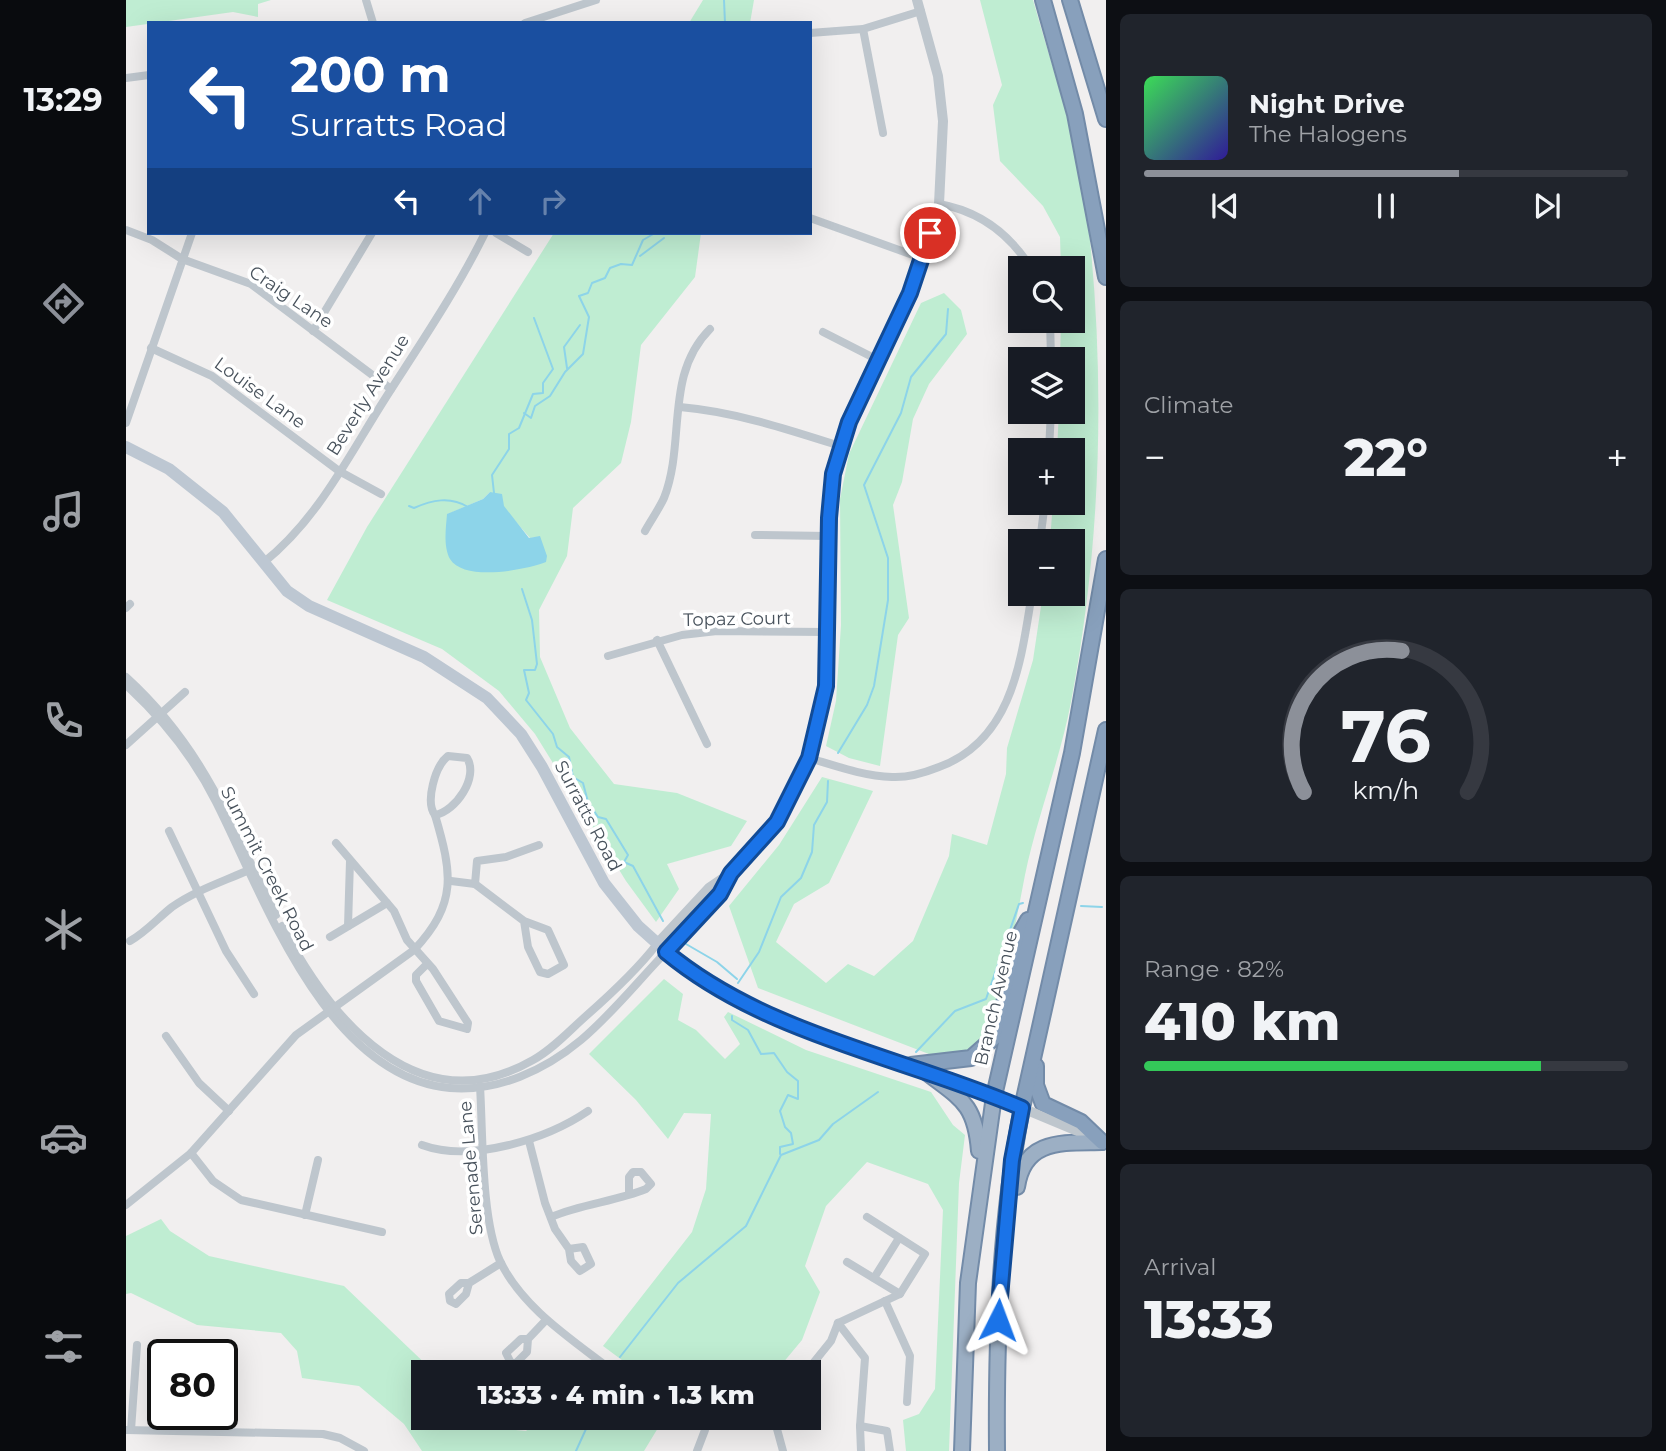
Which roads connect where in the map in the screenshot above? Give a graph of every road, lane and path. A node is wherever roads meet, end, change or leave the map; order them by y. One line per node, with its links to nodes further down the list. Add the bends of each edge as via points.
1 (366, 0): 6 (street)
2 (596, 0): 7 (street)
3 (1043, 0): 25 (highway, via 1075,114)
4 (1070, 0): 12 (highway)
5 (919, 6): 8 (street); 14 (street, via 938,76 943,121)
6 (372, 21)
7 (531, 21)
8 (863, 29): 9 (street); 13 (street)
9 (812, 33)
10 (147, 75): 11 (street)
11 (126, 78)
12 (1106, 119)
13 (883, 133)
14 (939, 204): 22 (street, via 960,207 987,221); 24 (street)
15 (812, 219): 24 (street)
16 (126, 230): 23 (street, Craig Lane)
17 (191, 235): 23 (street)
18 (371, 235): 27 (street)
19 (484, 235): 31 (street, Beverly Avenue)
20 (499, 235): 21 (street)
21 (528, 252)
22 (1022, 256)
23 (182, 259): 27 (street, Craig Lane, via 251,285); 29 (street)
24 (924, 259): 30 (street)
25 (1106, 277)
26 (710, 329): 32 (street, via 688,359)
27 (313, 331): 31 (street, Craig Lane)
28 (823, 332): 30 (street)
29 (151, 348): 33 (street); 36 (street, Louise Lane, via 212,376)
30 (878, 360): 34 (street)
31 (391, 389): 36 (street, Beverly Avenue)
32 (680, 407): 34 (street, via 766,421); 38 (street, via 664,497)
33 (126, 423)
34 (840, 446): 40 (street, via 830,492)
35 (126, 447): 42 (main road, Surratts Road, via 156,461 206,497)
36 (339, 471): 37 (street, Louise Lane); 42 (street, Beverly Avenue, via 309,519)
37 (381, 494)
38 (645, 531)
39 (755, 535): 40 (street)
40 (828, 536): 44 (street)
41 (1106, 559): 64 (highway, Branch Avenue, via 1074,740)
42 (263, 563): 70 (main road, Surratts Road, via 281,586 309,606 424,657 488,698 521,734 542,767 604,883)
43 (1030, 606): 54 (street, via 1011,694 1003,712 971,748 945,765 908,777 857,772)
44 (827, 632): 45 (street, Topaz Court, via 717,631); 54 (street, via 824,702)
45 (657, 640): 46 (street, Topaz Court); 52 (street)
46 (608, 656)
47 (126, 677): 50 (street, Summit Creek Road)
48 (126, 685): 50 (street, Summit Creek Road)
49 (185, 692): 50 (street)
50 (160, 714): 53 (street); 60 (street, Summit Creek Road, via 211,780)
51 (1106, 730): 75 (highway)
52 (707, 744)
53 (126, 745)
54 (809, 758): 70 (street, via 777,822 731,873 720,894)
55 (435, 815): 55 (street, via 431,797 441,763 448,756 467,758 470,769 461,797 447,812); 61 (street)
56 (169, 831): 63 (street)
57 (336, 843): 59 (street)
58 (539, 845): 62 (street, via 477,862)
59 (350, 861): 65 (street); 67 (street)
60 (251, 869): 63 (street); 74 (street, Summit Creek Road)
61 (450, 881): 62 (street); 71 (street, via 438,920)
62 (475, 884): 66 (street)
63 (198, 892): 69 (street); 73 (street, via 226,951)
64 (1038, 901): 77 (highway, via 1019,936 997,1035 971,1058); 79 (highway, Branch Avenue)
65 (387, 903): 67 (street); 71 (street)
66 (524, 921): 66 (street, via 552,933 564,965 548,974 540,972 528,947)
67 (348, 926): 68 (street)
68 (330, 937)
69 (130, 941)
70 (661, 948): 77 (main road, Surratts Road, via 699,979 749,1005); 78 (street, Summit Creek Road, via 553,1046); 78 (street, Summit Creek Road, via 580,1041 529,1073)
71 (414, 950): 72 (street); 74 (street)
72 (426, 965): 72 (street, via 460,1007 467,1029 439,1020 416,981)
73 (254, 993)
74 (333, 1007): 78 (street, Summit Creek Road, via 358,1045 398,1073 432,1086); 81 (street, via 286,1045)
75 (1039, 1025): 80 (highway); 84 (highway, via 1035,1077 1040,1100 1049,1109 1081,1122)
76 (166, 1036): 81 (street, via 198,1083)
77 (916, 1067): 79 (main road, Surratts Road); 89 (highway, via 971,1110)
78 (480, 1084): 86 (street, Serenade Lane)
79 (994, 1096): 80 (main road, Surratts Road); 89 (highway, Branch Avenue)
80 (1022, 1108): 84 (street, Surratts Road); 96 (highway)
81 (229, 1111): 87 (street)
82 (588, 1111): 83 (street)
83 (529, 1141): 86 (street); 93 (street)
84 (1104, 1143): 96 (highway, via 1056,1143 1028,1158 1019,1176 1012,1225)
85 (422, 1144): 86 (street, via 443,1150)
86 (484, 1148): 100 (street, Serenade Lane, via 489,1216)
87 (191, 1153): 91 (street); 92 (street, via 213,1181 241,1200)
88 (318, 1160): 92 (street)
89 (981, 1177): 121 (highway, Branch Avenue, via 968,1283)
90 (629, 1192): 93 (street)
91 (126, 1205)
92 (305, 1215): 95 (street)
93 (551, 1217): 98 (street)
94 (867, 1217): 97 (street)
95 (382, 1232)
96 (1004, 1234): 122 (highway, via 997,1342)
97 (899, 1238): 101 (street); 103 (street, via 925,1254)
98 (569, 1249)
99 (847, 1262): 101 (street)
100 (501, 1263): 102 (street); 105 (street, Serenade Lane)
101 (874, 1278): 103 (street)
102 (469, 1283)
103 (900, 1294): 104 (street)
104 (885, 1301): 106 (street); 111 (street, via 910,1356)
105 (546, 1320): 107 (street); 109 (street, Serenade Lane)
106 (838, 1323): 110 (street); 112 (street, via 858,1346 866,1364)
107 (528, 1339)
108 (137, 1345): 113 (street)
109 (598, 1360)
110 (816, 1360)
111 (906, 1402)
112 (860, 1426): 119 (street); 120 (street, via 887,1431)
113 (129, 1430): 116 (street, via 323,1434)
114 (705, 1430): 117 (street)
115 (777, 1430): 118 (street)
116 (364, 1451)
117 (697, 1451)
118 (783, 1451)
119 (861, 1451)
120 (890, 1451)
121 (962, 1451)
122 (997, 1451)

